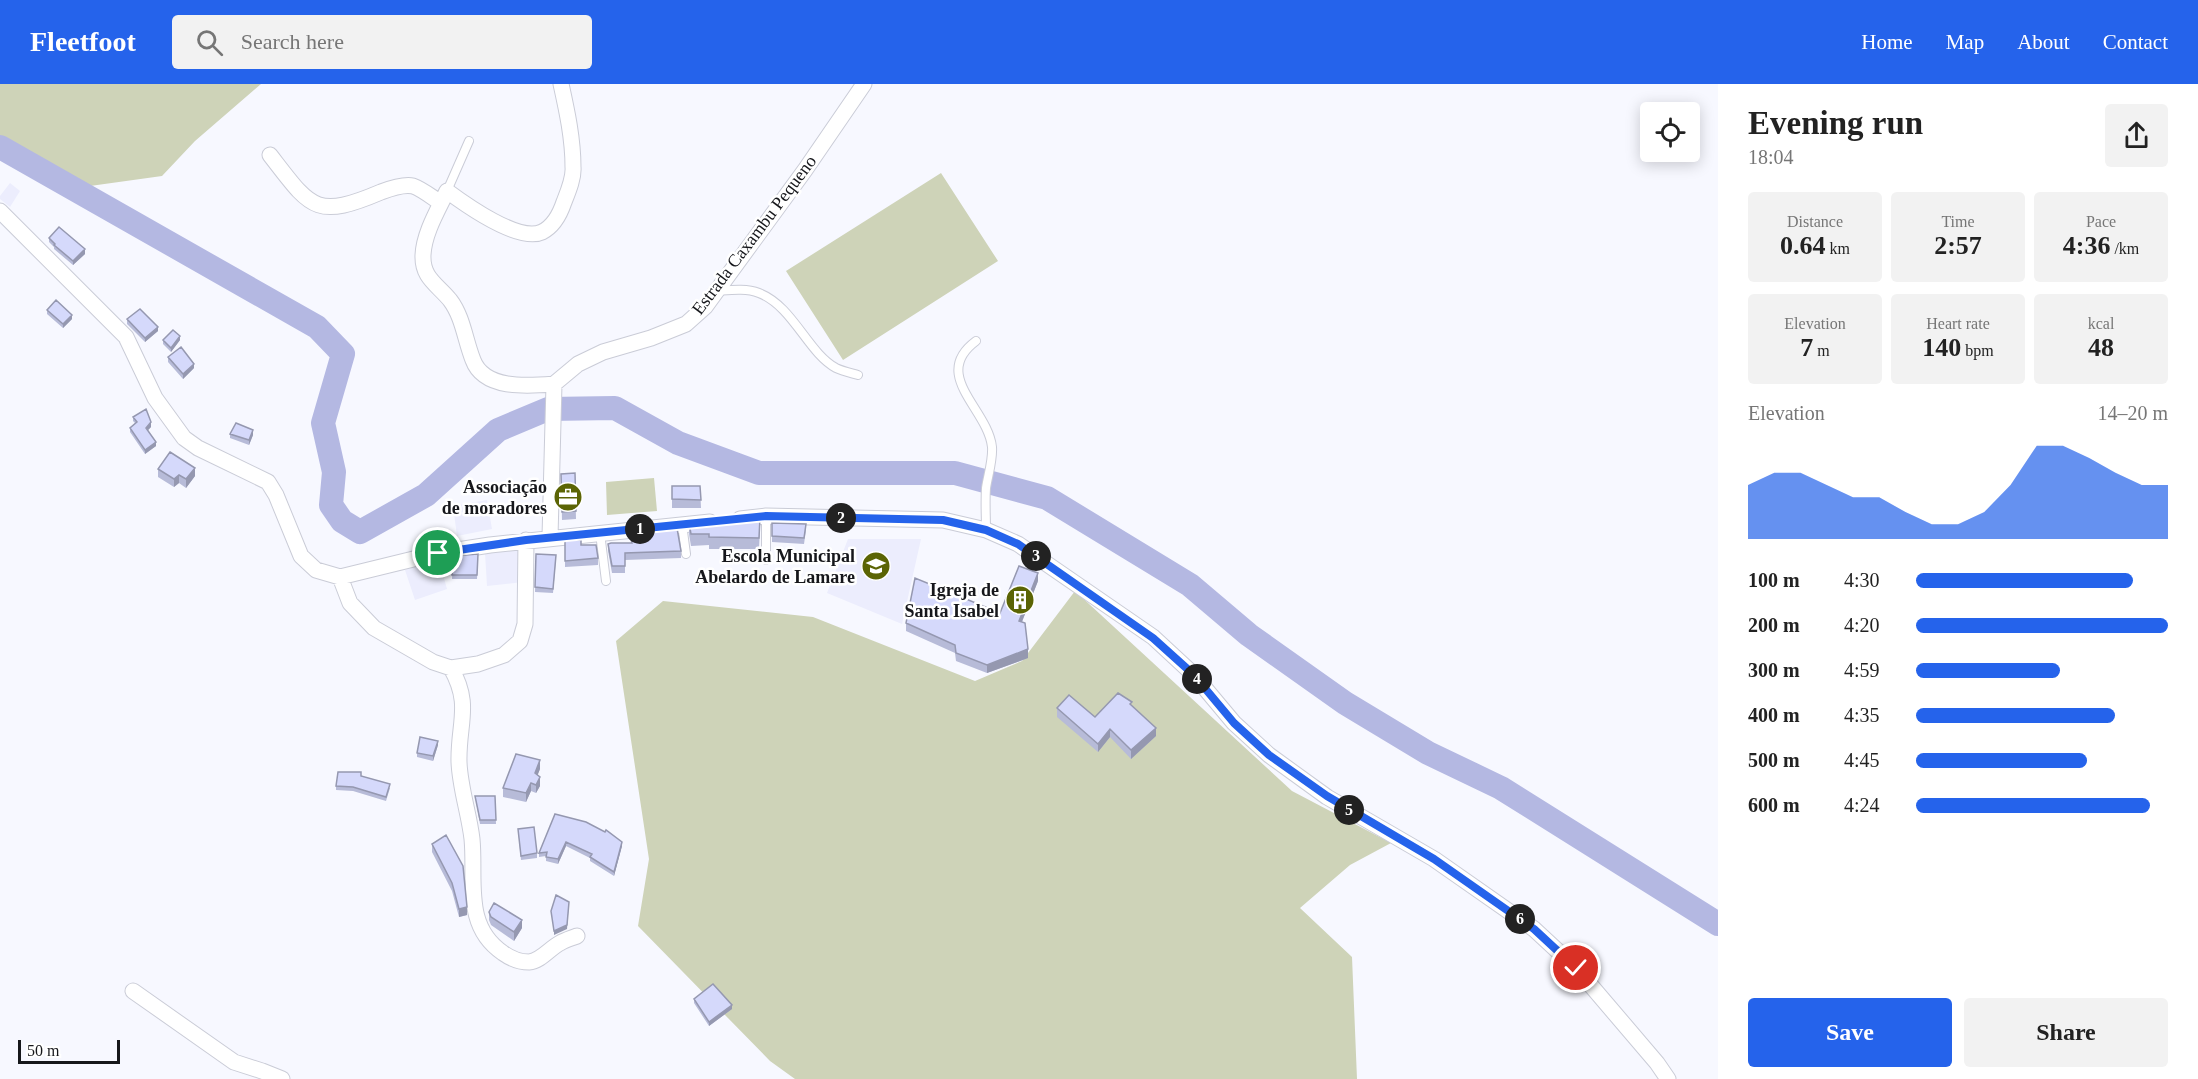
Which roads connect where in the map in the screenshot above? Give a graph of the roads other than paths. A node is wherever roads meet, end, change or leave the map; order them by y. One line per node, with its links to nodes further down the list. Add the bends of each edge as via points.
1 (561, 84): 5 (street, via 574,170 558,218 542,232 526,234)
2 (864, 84): 7 (street, Estrada Caxambu Pequeno)
3 (469, 141): 5 (lane)
4 (270, 155): 5 (street, via 319,207 336,208 390,188 412,186)
5 (444, 197): 10 (street, via 424,242 427,276 451,301 480,374 495,381)
6 (0, 211): 19 (street, via 126,337 155,398 184,438 268,482 301,556 316,570)
7 (715, 291): 9 (lane, via 744,290 773,301 825,360); 10 (street, Estrada Caxambu Pequeno, via 705,307 686,324 578,364)
8 (976, 341): 13 (lane, via 966,348 958,369 959,383 981,417 992,449)
9 (858, 375)
10 (554, 389): 15 (street)
11 (766, 516): 12 (street); 13 (street, via 943,520); 18 (lane)
12 (682, 524): 14 (street); 17 (lane)
13 (986, 530): 25 (street, via 1018,544 1153,638 1193,674 1234,723 1269,755 1327,796 1434,859 1534,929 1576,968)
14 (600, 533): 15 (street); 20 (lane)
15 (550, 537): 16 (street)
16 (526, 540): 19 (street, via 438,553); 21 (street, via 525,624 520,641 504,654 478,664)
17 (686, 554)
18 (766, 560)
19 (340, 577): 21 (street, via 350,603 374,628)
20 (606, 581)
21 (451, 668): 22 (street, via 464,699 459,761 472,839 474,908 483,934 511,958 531,962)
22 (577, 936)
23 (134, 991): 24 (street, via 234,1062)
24 (282, 1079)
25 (1668, 1079)

